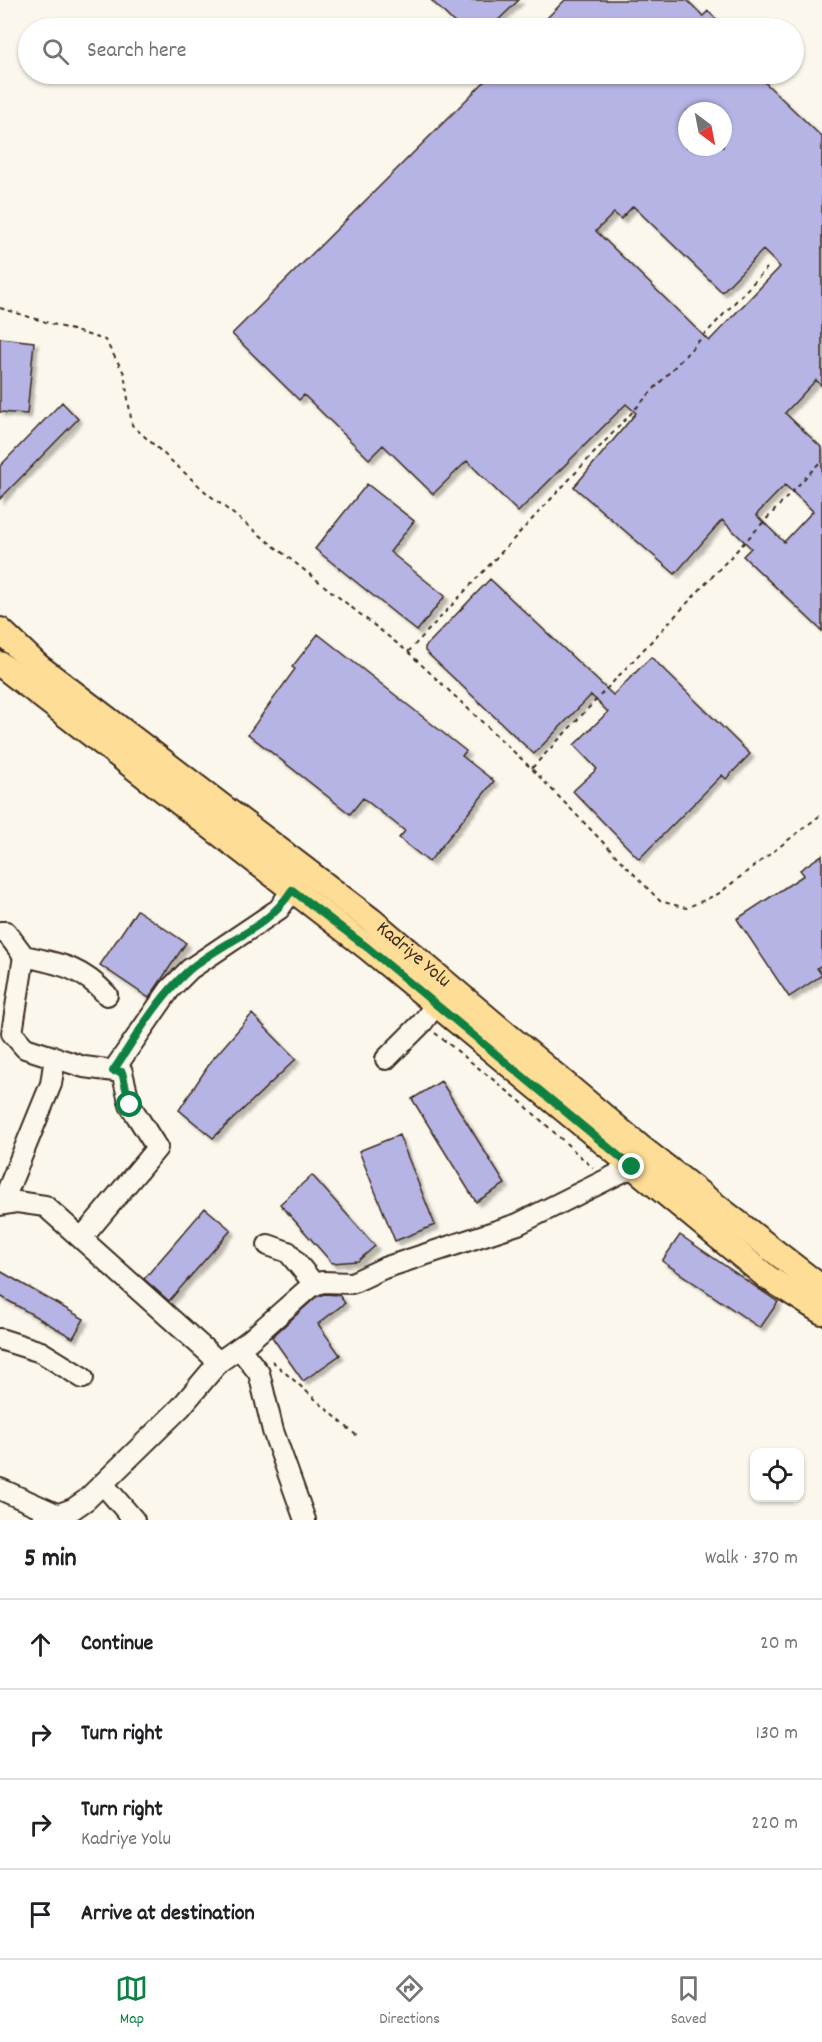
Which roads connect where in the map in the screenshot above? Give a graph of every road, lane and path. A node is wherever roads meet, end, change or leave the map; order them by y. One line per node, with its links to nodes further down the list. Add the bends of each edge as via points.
1 (767, 268): 5 (path)
2 (0, 309): 5 (path, via 105,340 124,374 132,425 208,494)
3 (822, 460): 7 (path)
4 (0, 630): 17 (main road, Kadriye Yolu, via 38,666 371,920)
5 (408, 652): 7 (path)
6 (0, 664): 9 (main road, Kadriye Yolu)
7 (532, 769): 8 (path, via 660,901 686,908 718,894)
8 (822, 814)
9 (292, 890): 13 (main road, Kadriye Yolu); 16 (street, via 279,909 190,969 170,989)
10 (0, 932): 11 (street, via 6,932)
11 (24, 956): 12 (street, via 90,977); 14 (street, via 12,1033 25,1048)
12 (107, 995)
13 (429, 1014): 15 (street); 17 (main road, Kadriye Yolu); 18 (path)
14 (55, 1057): 16 (street); 19 (street, via 51,1084)
15 (386, 1059)
16 (113, 1071): 20 (street, via 122,1072 130,1105 158,1148)
17 (636, 1157): 18 (street); 23 (main road, Kadriye Yolu); 24 (main road, Kadriye Yolu, via 767,1277)
18 (606, 1180): 22 (street, via 518,1224 384,1268 352,1283)
19 (1, 1205): 20 (street, via 16,1202 45,1206)
20 (82, 1238): 27 (street)
21 (268, 1245): 22 (street, via 288,1252)
22 (315, 1285): 26 (street)
23 (822, 1288)
24 (822, 1312)
25 (0, 1339): 28 (street, via 41,1352)
26 (245, 1344): 27 (street); 29 (path); 34 (street, via 259,1373 273,1431)
27 (219, 1362): 30 (street, via 181,1407)
28 (83, 1378)
29 (357, 1436)
30 (103, 1484): 32 (street); 33 (street)
31 (0, 1490): 32 (street)
32 (64, 1516)
33 (134, 1520)
34 (305, 1520)

